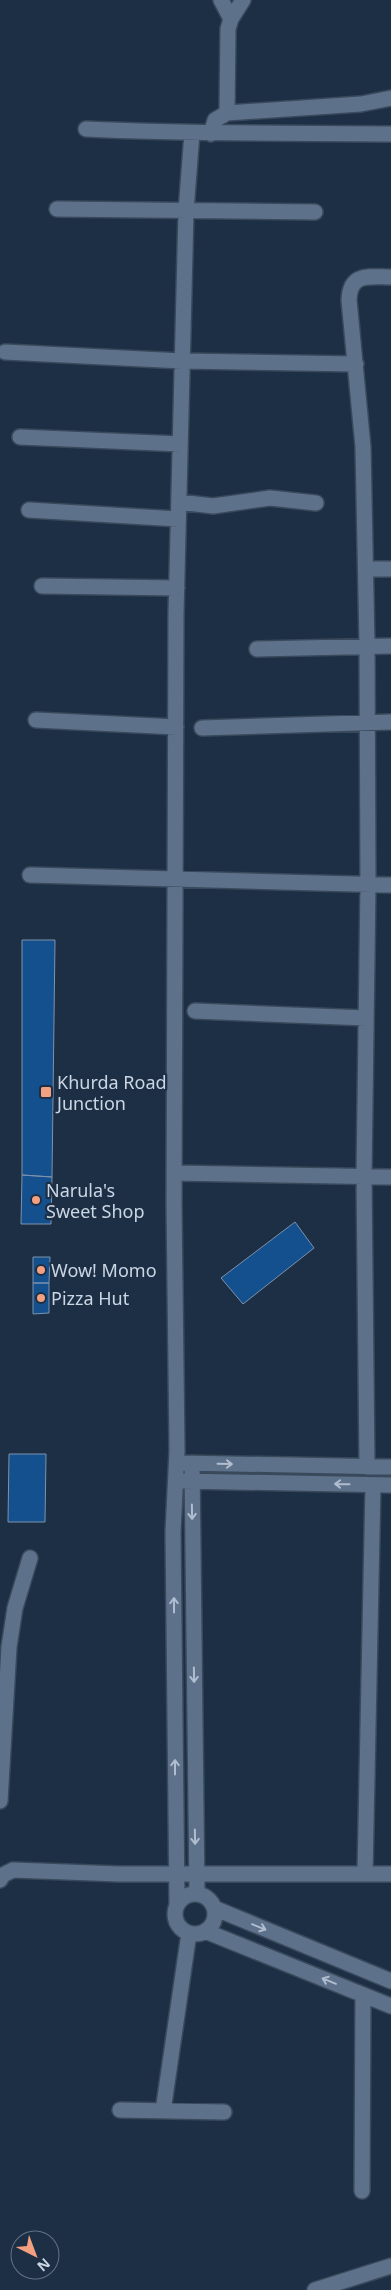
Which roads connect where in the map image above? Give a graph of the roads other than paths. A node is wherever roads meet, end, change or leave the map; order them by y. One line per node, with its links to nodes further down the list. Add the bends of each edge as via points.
1 (221, 0): 3 (street)
2 (243, 0): 3 (street)
3 (231, 19): 5 (street, via 228,29)
4 (391, 98): 5 (street, via 361,104)
5 (227, 114): 8 (street, via 215,120)
6 (86, 129): 7 (street)
7 (192, 133): 8 (street); 11 (street)
8 (210, 134): 9 (street)
9 (391, 134)
10 (57, 209): 11 (street)
11 (186, 211): 12 (street); 15 (street)
12 (315, 212)
13 (391, 277): 16 (street, via 359,278 349,290)
14 (5, 352): 15 (street)
15 (182, 361): 16 (street); 18 (street)
16 (356, 364): 23 (street, via 363,447)
17 (20, 437): 18 (street)
18 (180, 444): 19 (street)
19 (179, 502): 20 (street, via 213,506 270,498); 22 (street)
20 (316, 503)
21 (30, 510): 22 (street)
22 (178, 520): 26 (street)
23 (366, 569): 24 (street); 27 (street)
24 (391, 569)
25 (42, 586): 26 (street)
26 (177, 588): 33 (street)
27 (367, 645): 28 (street); 29 (street); 31 (street)
28 (391, 646)
29 (257, 649)
30 (36, 720): 33 (street)
31 (368, 722): 32 (street); 34 (street); 37 (street)
32 (391, 722)
33 (176, 727): 36 (street)
34 (202, 728)
35 (30, 875): 36 (street)
36 (176, 878): 37 (street); 41 (street)
37 (368, 884): 38 (street); 40 (street)
38 (391, 885)
39 (195, 1011): 40 (street)
40 (366, 1018): 42 (street)
41 (175, 1173): 42 (street); 44 (street)
42 (364, 1176): 43 (street); 46 (street)
43 (391, 1176)
44 (176, 1463): 45 (street); 48 (street)
45 (192, 1463): 46 (street, one-way to 46); 49 (street)
46 (367, 1467): 47 (street)
47 (391, 1467)
48 (175, 1481): 49 (street); 55 (street, one-way to 48)
49 (192, 1481): 50 (street, one-way to 49); 56 (street, one-way to 56)
50 (373, 1485): 51 (street); 57 (street)
51 (391, 1485)
52 (30, 1558): 53 (street, via 15,1608 9,1647)
53 (0, 1801)
54 (1, 1873): 55 (street, via 13,1870)
55 (176, 1873): 56 (street); 60 (street)
56 (196, 1873): 57 (street); 59 (street)
57 (365, 1873): 58 (street)
58 (391, 1874)
59 (197, 1894): 60 (street, via 187,1895); 61 (street, via 206,1898)
60 (178, 1904): 63 (street, via 174,1916 176,1922)
61 (214, 1908): 62 (street, via 213,1921); 64 (street, one-way to 64)
62 (205, 1931): 63 (street); 65 (street, one-way to 62)
63 (188, 1933): 68 (street)
64 (391, 1980)
65 (363, 1995): 66 (street); 70 (street)
66 (391, 2006)
67 (120, 2110): 68 (street)
68 (163, 2111): 69 (street)
69 (224, 2112)
70 (362, 2191)
71 (391, 2266): 72 (street)
72 (315, 2290)

